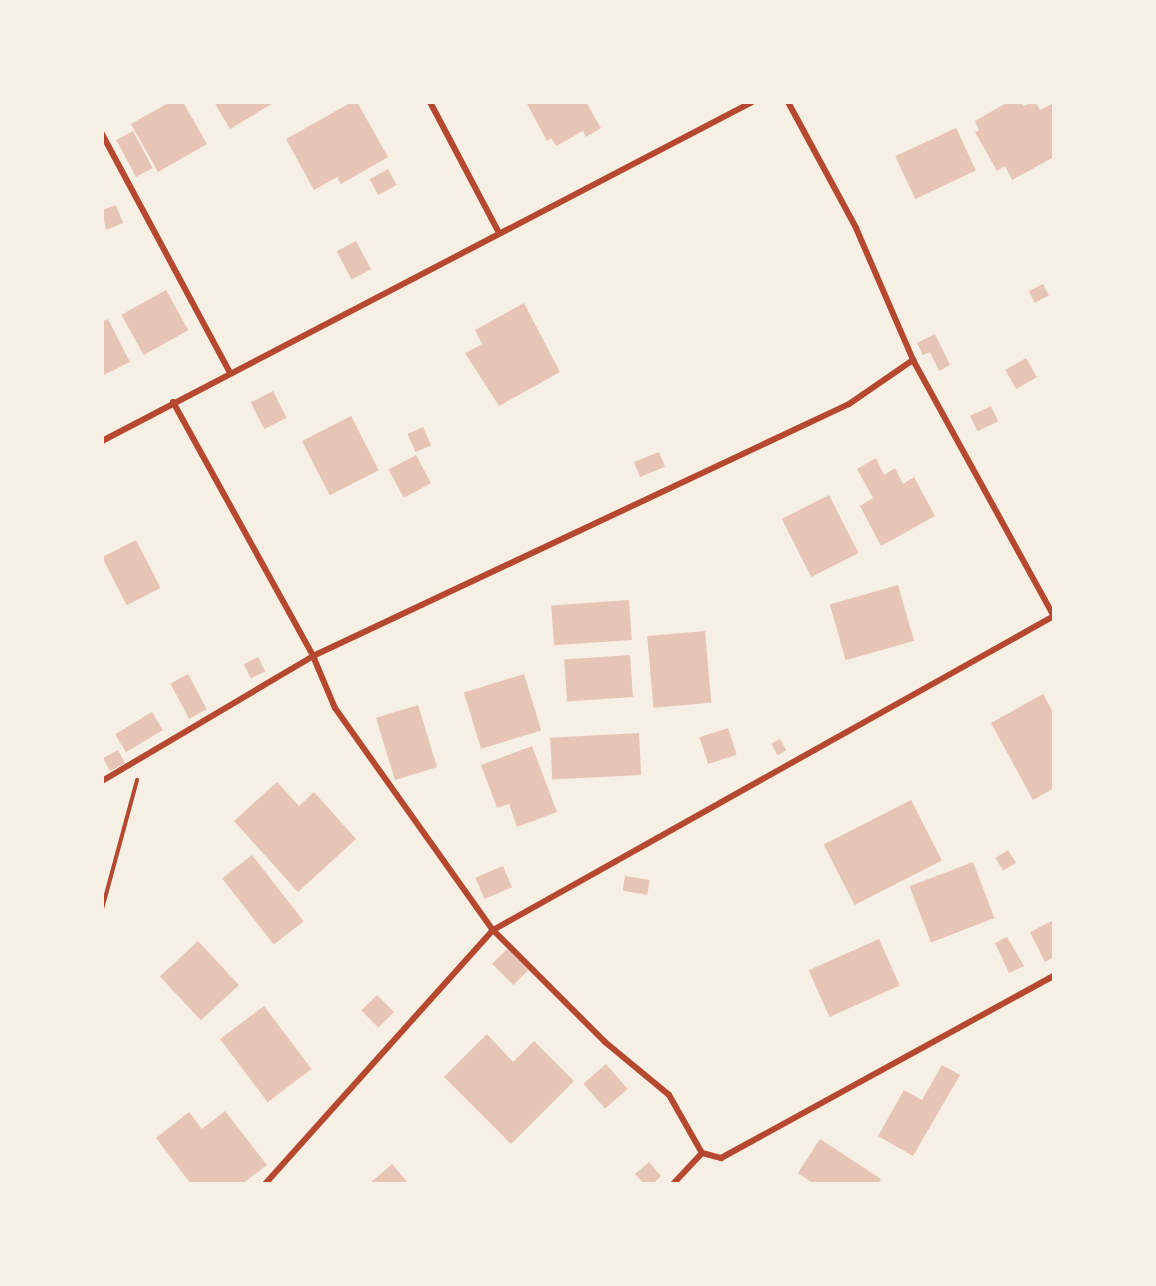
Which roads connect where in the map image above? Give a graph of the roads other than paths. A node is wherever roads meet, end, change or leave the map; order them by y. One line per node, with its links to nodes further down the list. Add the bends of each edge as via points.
1 (430, 102): 5 (street)
2 (752, 102): 5 (street)
3 (788, 102): 6 (street, via 856,228)
4 (102, 134): 7 (street)
5 (499, 233): 7 (street)
6 (913, 360): 10 (street); 11 (street, via 849,404)
7 (230, 374): 8 (street)
8 (173, 402): 9 (street); 11 (street)
9 (102, 441)
10 (1054, 616): 13 (street)
11 (313, 656): 12 (street); 13 (street, via 335,708)
12 (102, 781)
13 (493, 930): 15 (street, via 605,1042 669,1095); 16 (street)
14 (1054, 976): 15 (street, via 721,1158)
15 (702, 1153): 17 (street)
16 (265, 1184)
17 (673, 1184)

